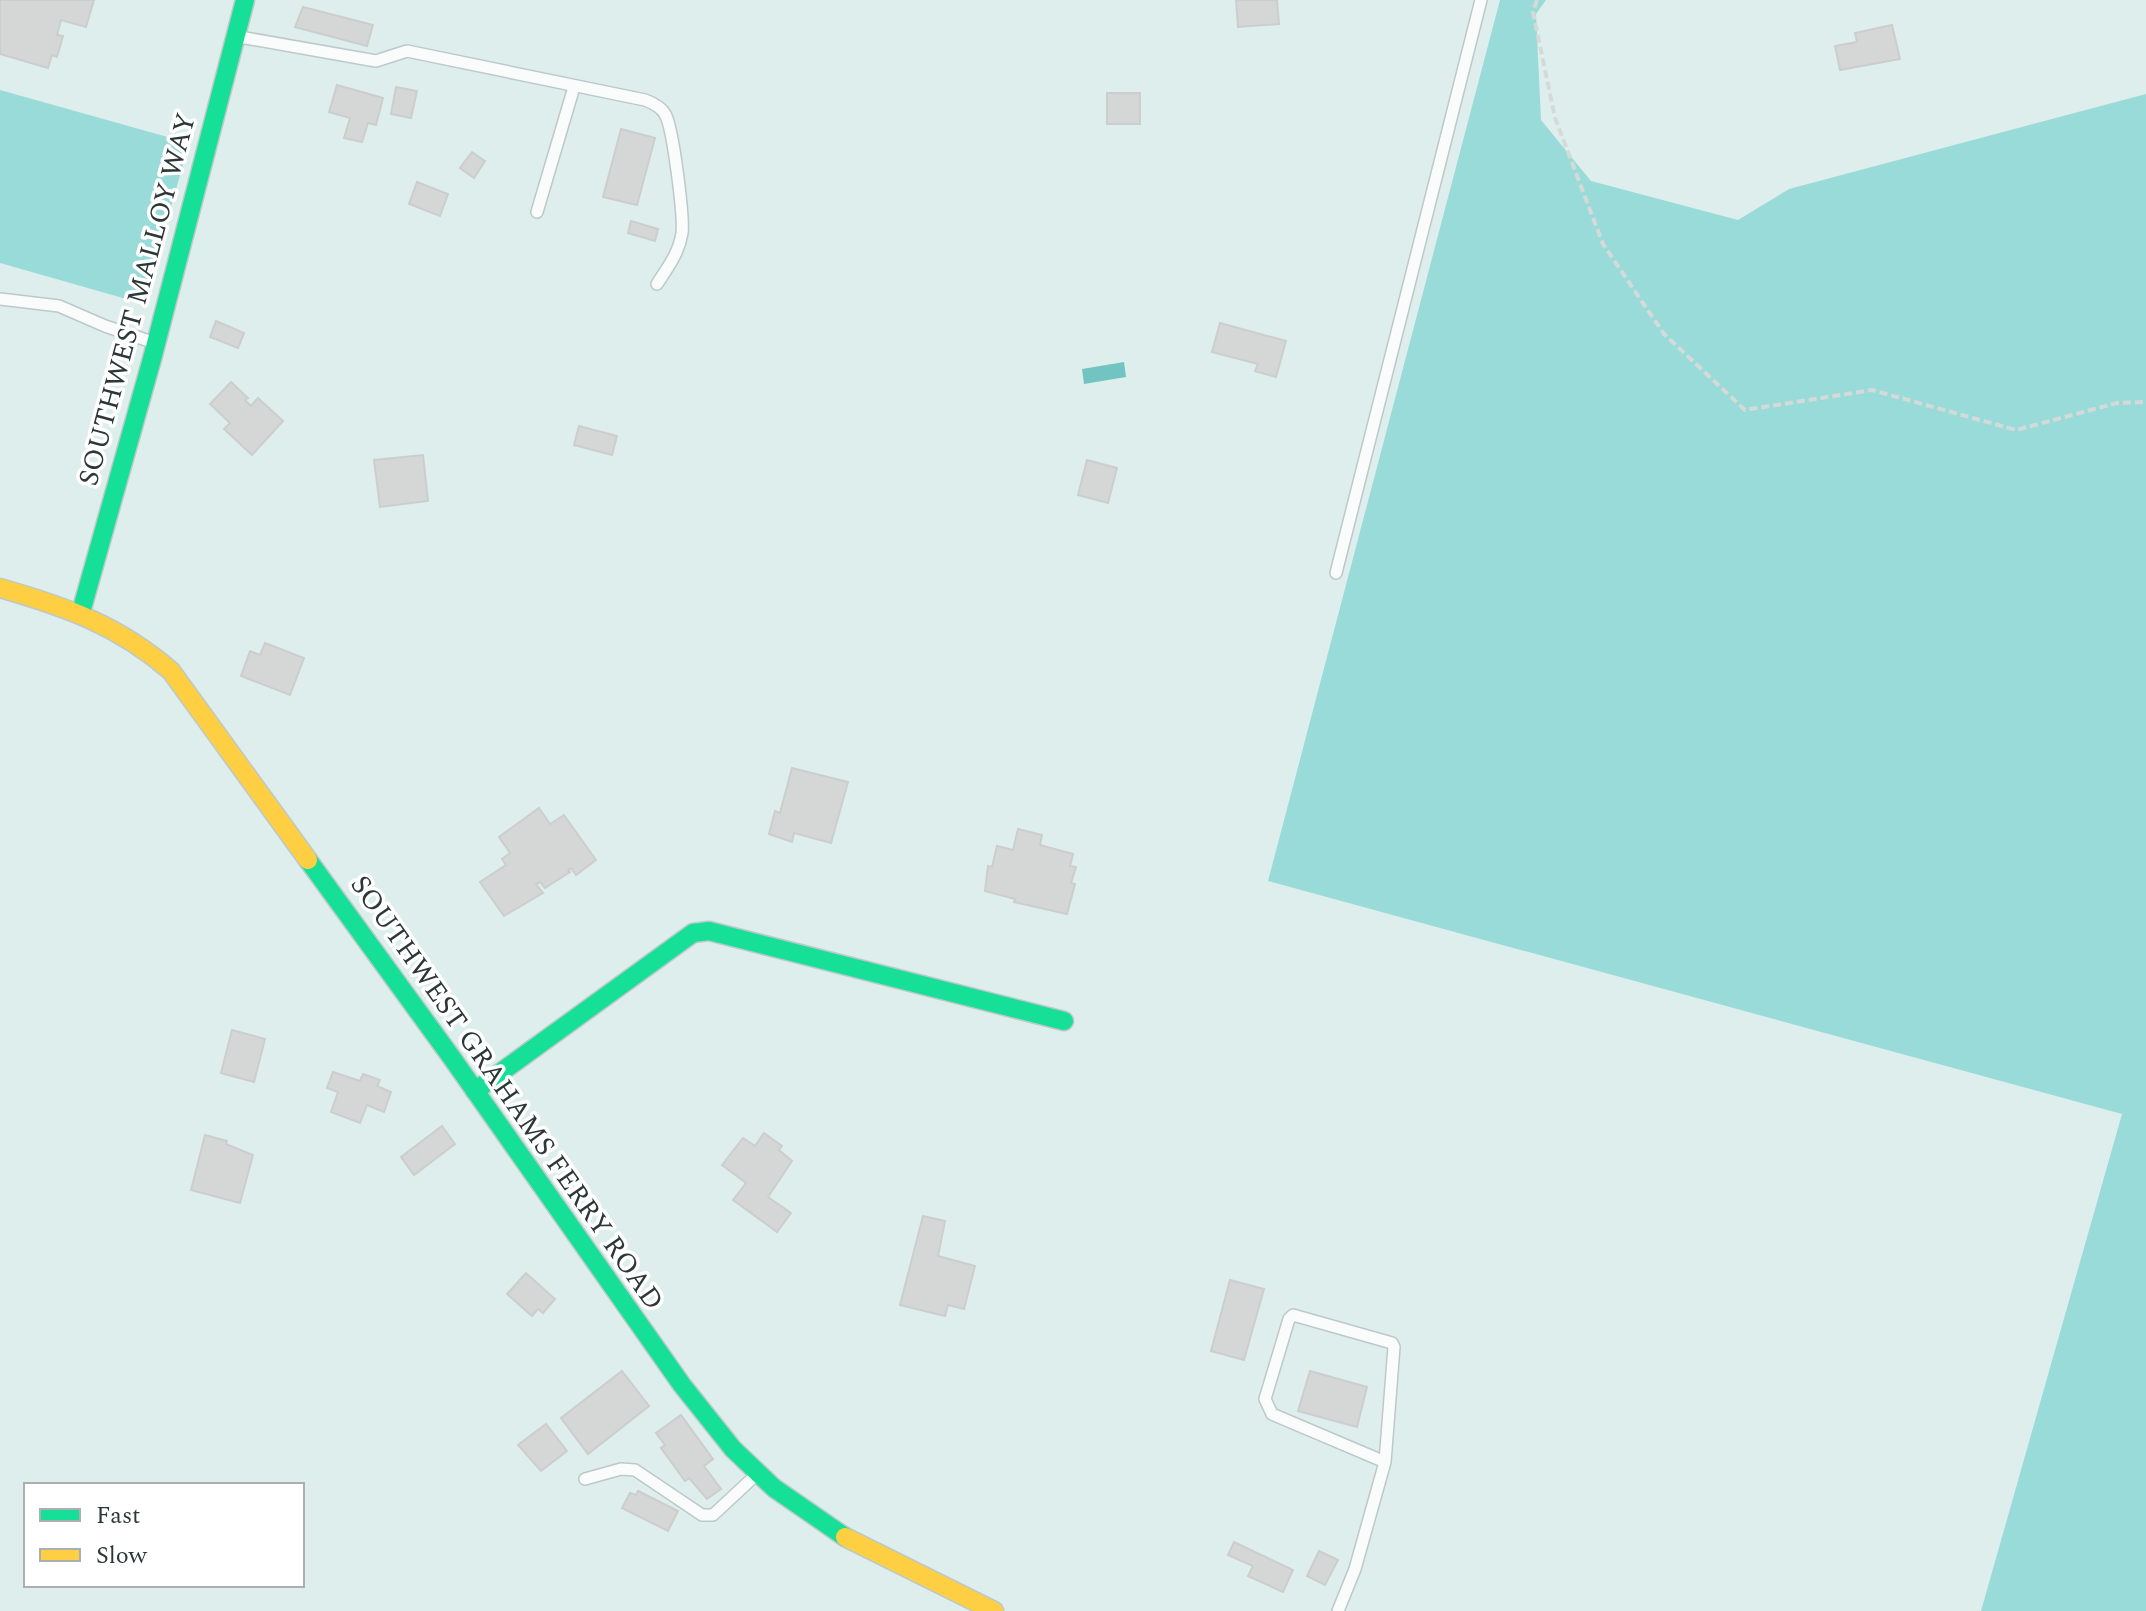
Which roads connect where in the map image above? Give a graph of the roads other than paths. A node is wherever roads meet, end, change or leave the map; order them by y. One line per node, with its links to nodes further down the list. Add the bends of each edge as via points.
1 (245, 0): 3 (main road, SOUTHWEST MALLOY WAY)
2 (1481, 0): 9 (lane)
3 (236, 36): 4 (lane, via 376,61 407,51); 8 (main road, SOUTHWEST MALLOY WAY)
4 (574, 87): 5 (lane); 6 (lane, via 645,100 665,113 682,232 677,254)
5 (537, 212)
6 (657, 284)
7 (0, 299): 8 (lane, via 59,306)
8 (156, 343): 11 (main road, SOUTHWEST MALLOY WAY)
9 (1336, 573)
10 (0, 588): 11 (main road, SOUTHWEST GRAHAMS FERRY ROAD)
11 (81, 612): 13 (main road, SOUTHWEST GRAHAMS FERRY ROAD, via 133,638 171,671)
12 (1064, 1021): 13 (main road, via 709,931 693,933)
13 (475, 1091): 15 (main road, SOUTHWEST GRAHAMS FERRY ROAD, via 682,1385)
14 (1385, 1462): 14 (lane, via 1392,1343 1293,1315 1265,1399 1268,1410); 18 (lane)
15 (757, 1473): 16 (lane, via 713,1515 702,1515 635,1470); 17 (main road, SOUTHWEST GRAHAMS FERRY ROAD, via 837,1533)
16 (585, 1479)
17 (994, 1611)
18 (1338, 1611)

